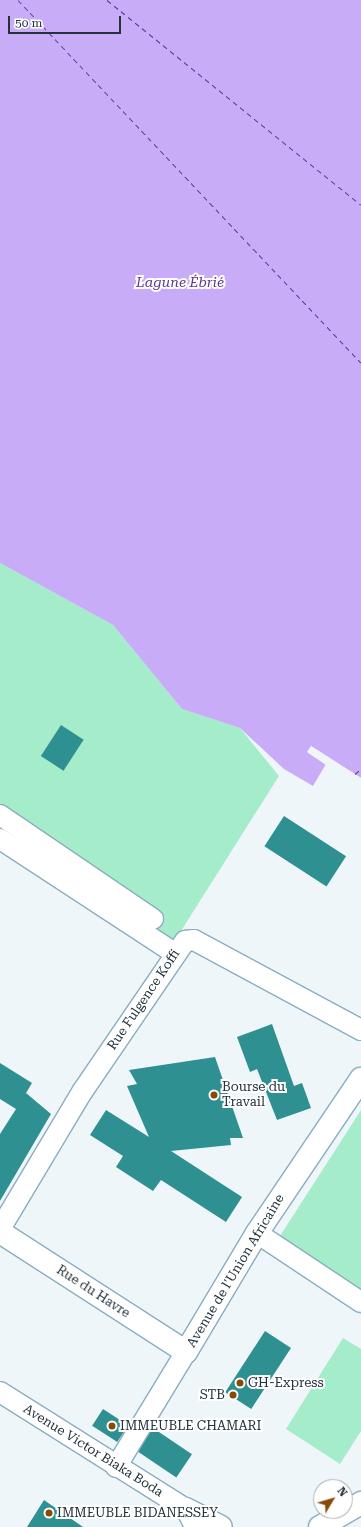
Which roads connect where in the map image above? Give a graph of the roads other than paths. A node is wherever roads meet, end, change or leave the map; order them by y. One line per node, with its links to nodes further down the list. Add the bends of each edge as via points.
1 (0, 815): 3 (street)
2 (0, 839): 4 (street)
3 (153, 919)
4 (176, 954): 5 (street, Rue Fulgence Koffi, via 185,941 194,940); 7 (street, Rue Fulgence Koffi, via 82,1092)
5 (361, 1030)
6 (361, 1079): 9 (main road, Avenue de l'Union Africaine)
7 (0, 1229)
8 (0, 1232): 11 (main road, Rue du Havre)
9 (257, 1233): 10 (street); 11 (main road, Avenue de l'Union Africaine)
10 (361, 1302)
11 (186, 1352): 13 (street, Avenue de l'Union Africaine)
12 (0, 1392): 13 (street, Avenue Victor Biaka Boda)
13 (116, 1467): 15 (street, Avenue Victor Biaka Boda)
14 (361, 1504): 17 (main road)
15 (191, 1518): 16 (main road)
16 (221, 1527)
17 (320, 1527)

